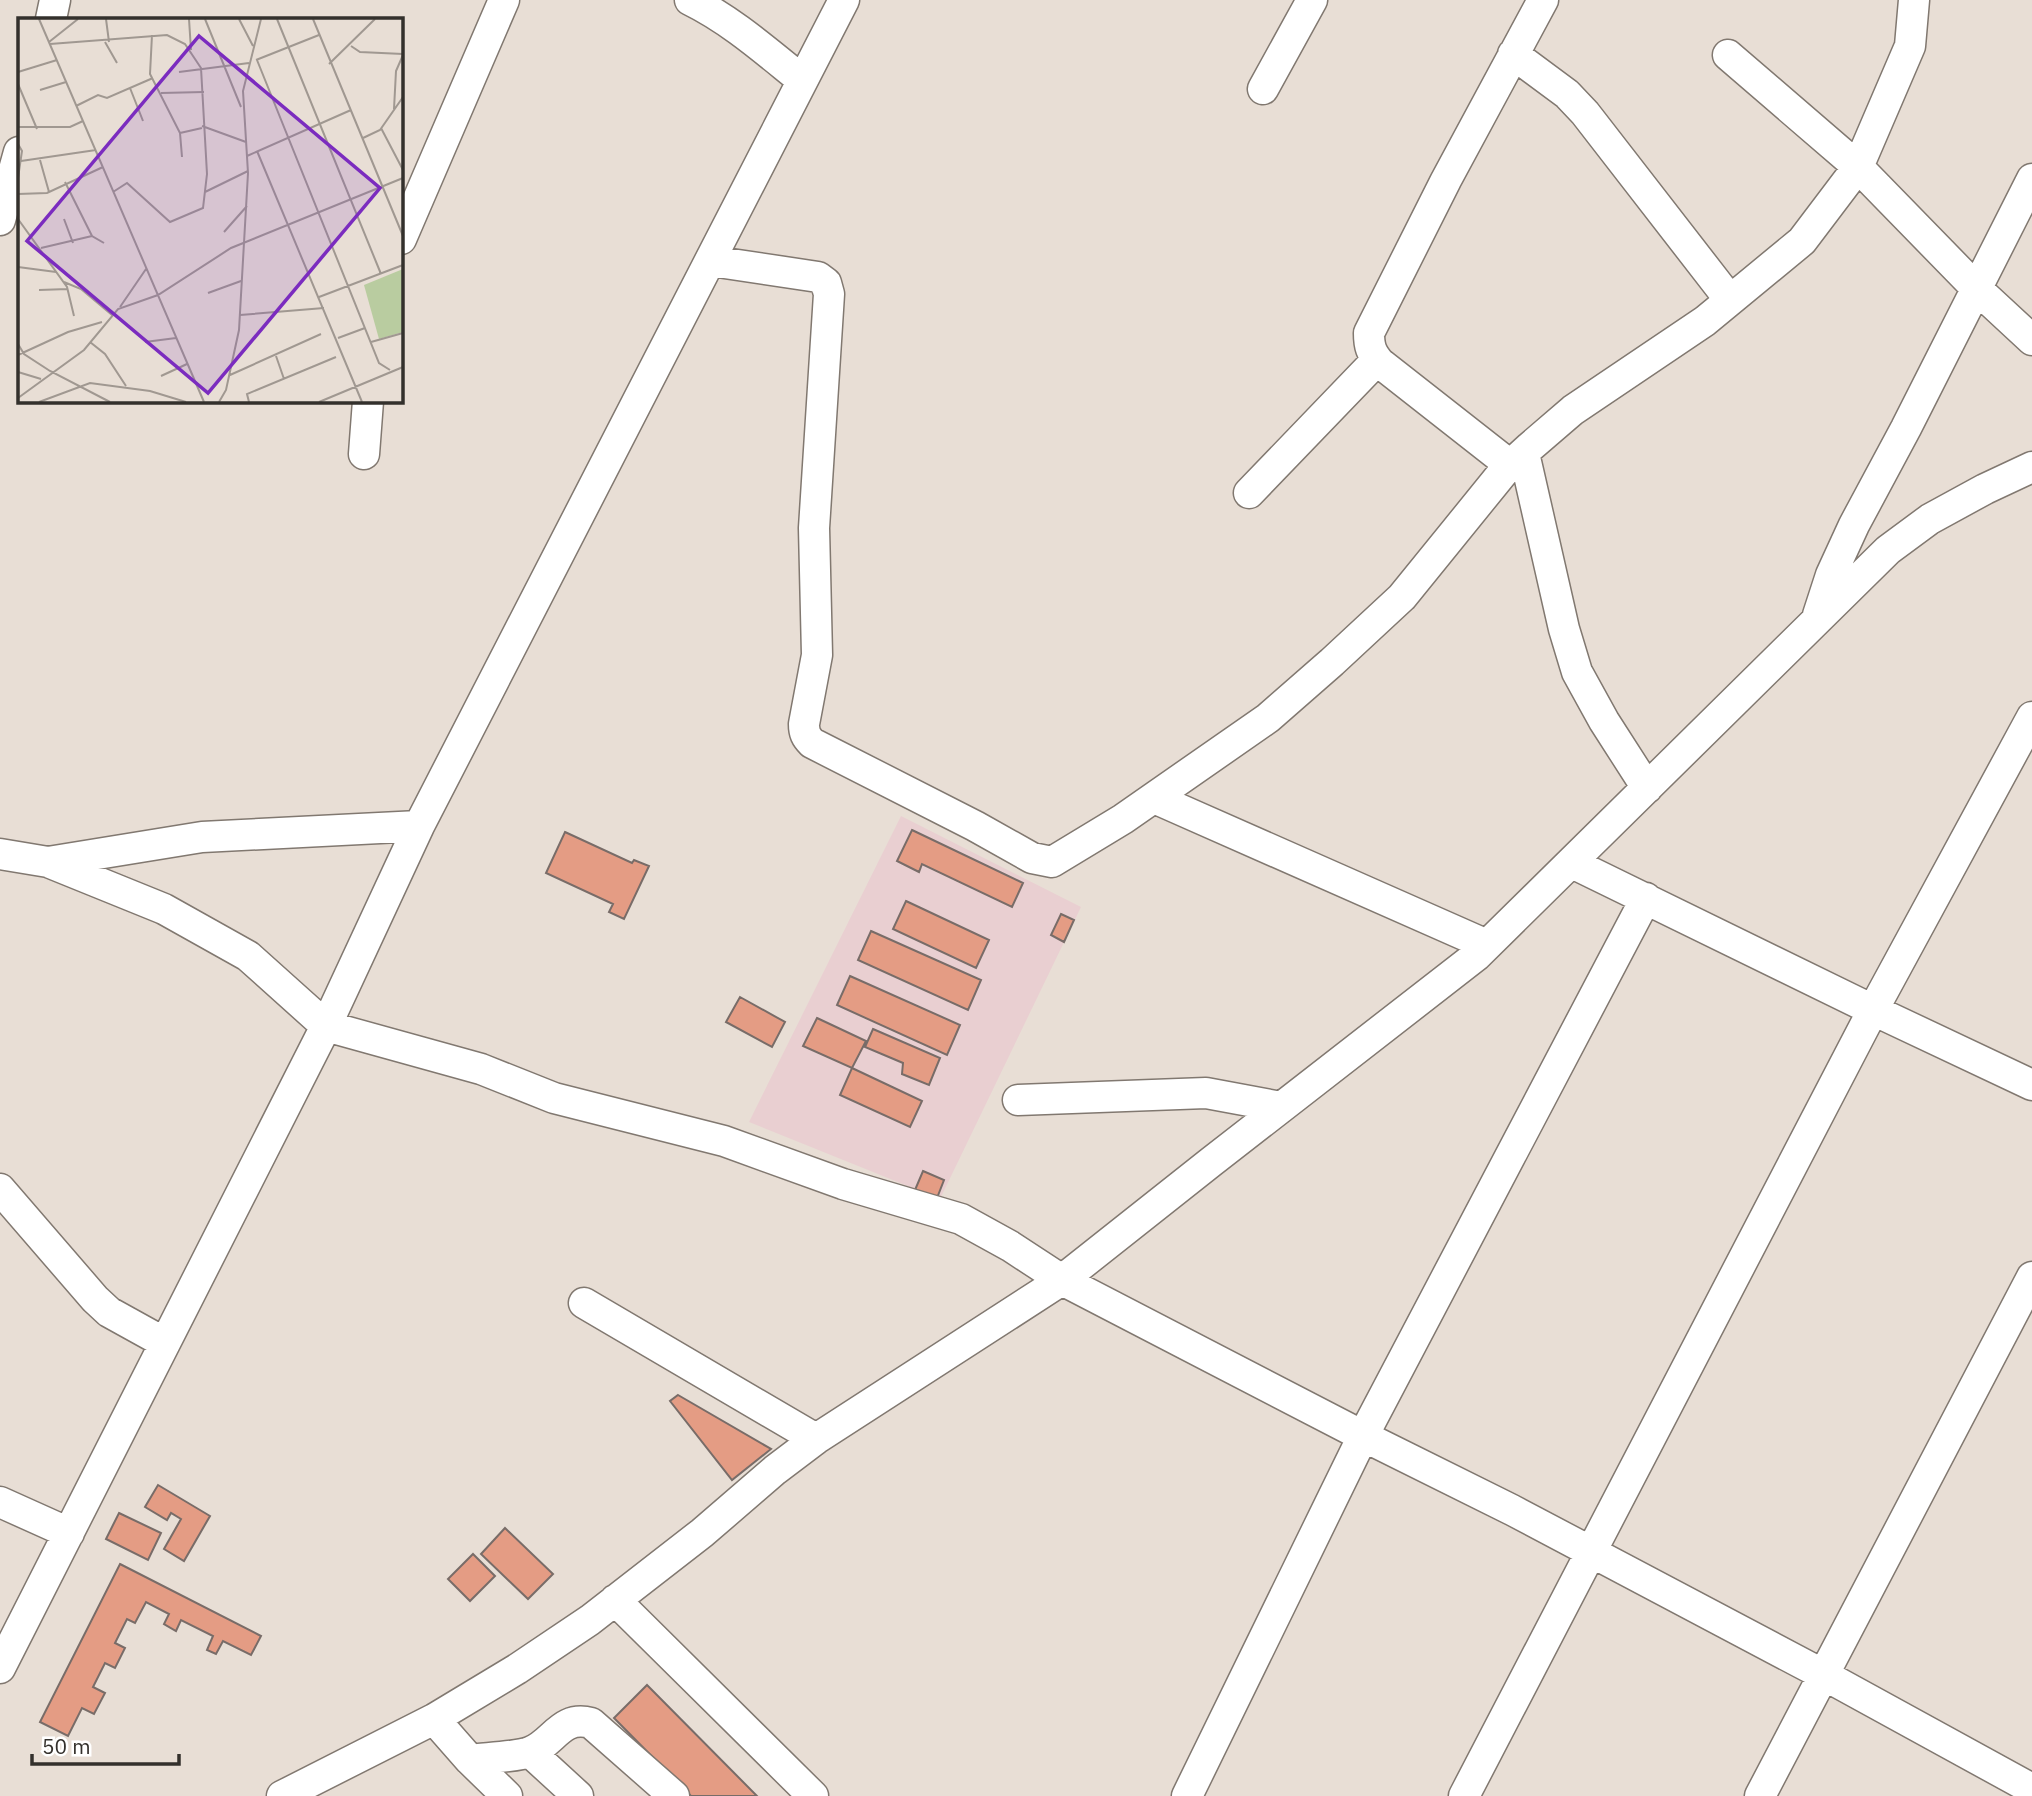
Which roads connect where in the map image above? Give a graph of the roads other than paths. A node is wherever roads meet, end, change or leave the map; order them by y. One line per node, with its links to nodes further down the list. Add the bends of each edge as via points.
1 (503, 0): 15 (street)
2 (690, 0): 9 (street)
3 (844, 0): 9 (street)
4 (1312, 0): 10 (street)
5 (1543, 0): 7 (street)
6 (1920, 7): 12 (street, via 1910,46)
7 (1513, 54): 18 (street, via 1567,94 1584,113); 20 (street, via 1369,333)
8 (1728, 55): 12 (street)
9 (802, 80): 16 (street)
10 (1263, 89)
11 (18, 156): 14 (street)
12 (1858, 167): 17 (street); 18 (street, via 1802,241)
13 (2032, 179): 17 (street)
14 (0, 220)
15 (402, 237)
16 (711, 261): 29 (street, via 818,277 829,294 814,528 817,655 804,724 807,738 1032,858 1052,862); 30 (street)
17 (1977, 289): 19 (street); 26 (street, via 1853,525)
18 (1730, 300): 23 (street, via 1573,410)
19 (2032, 340)
20 (1377, 360): 23 (street); 25 (street)
21 (369, 402): 22 (street)
22 (364, 454)
23 (1517, 459): 28 (street, via 1577,672); 29 (street, via 1402,597 1268,718)
24 (2032, 467): 26 (street, via 1930,519 1888,550)
25 (1250, 493)
26 (1815, 621): 28 (street)
27 (2032, 717): 36 (street)
28 (1647, 788): 33 (street)
29 (1154, 798): 35 (street)
30 (419, 826): 32 (street, via 202,837); 37 (street)
31 (0, 853): 32 (street)
32 (48, 862): 37 (street, via 164,909 248,956)
33 (1572, 863): 34 (street); 35 (street)
34 (1646, 898): 36 (street); 46 (street)
35 (1487, 945): 40 (street)
36 (1873, 1010): 38 (street); 50 (street)
37 (326, 1026): 43 (street, via 481,1069 554,1098 724,1142 961,1219); 45 (street)
38 (2032, 1085)
39 (1018, 1100): 40 (street, via 1206,1093)
40 (1281, 1107): 43 (street)
41 (0, 1189): 45 (street, via 95,1299 109,1312)
42 (2032, 1278): 53 (street)
43 (1062, 1280): 46 (street); 47 (street)
44 (584, 1303): 47 (street)
45 (165, 1343): 49 (street)
46 (1363, 1436): 50 (street); 63 (street)
47 (816, 1438): 51 (street)
48 (0, 1502): 49 (street)
49 (69, 1533): 52 (street)
50 (1591, 1552): 53 (street); 64 (street)
51 (615, 1600): 54 (street, via 517,1669); 62 (street)
52 (0, 1668)
53 (1824, 1675): 57 (street); 65 (street)
54 (434, 1719): 56 (street); 58 (street)
55 (530, 1752): 56 (street); 60 (street); 61 (street, via 571,1722 591,1723)
56 (470, 1760): 59 (street)
57 (2032, 1789)
58 (282, 1796)
59 (507, 1796)
60 (578, 1796)
61 (674, 1796)
62 (813, 1796)
63 (1187, 1796)
64 (1464, 1796)
65 (1760, 1796)

